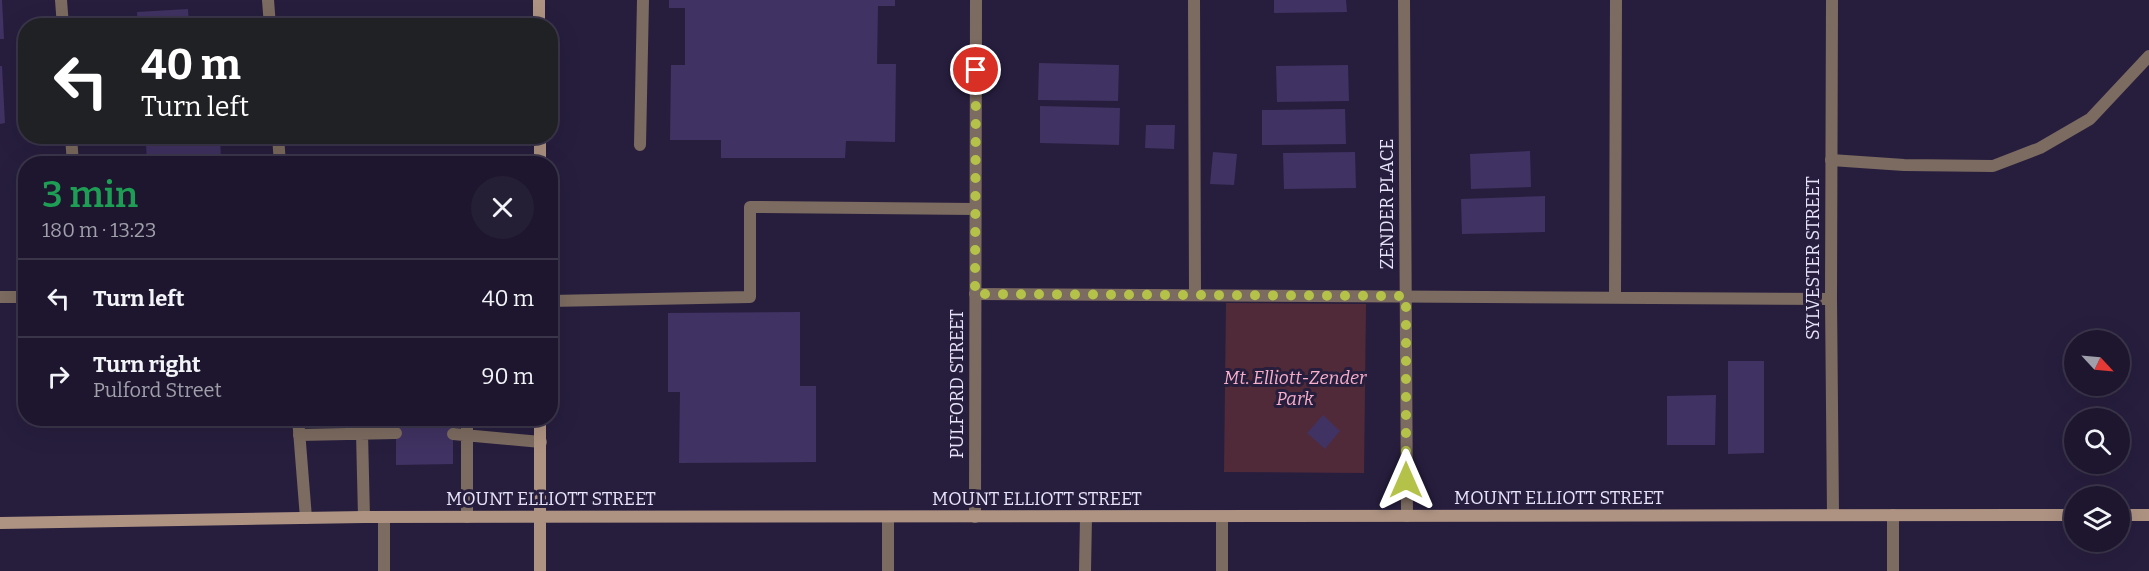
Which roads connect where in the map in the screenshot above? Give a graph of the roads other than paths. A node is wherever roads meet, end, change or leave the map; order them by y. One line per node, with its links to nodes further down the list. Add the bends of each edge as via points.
1 (61, 0): 10 (street)
2 (268, 0): 11 (street)
3 (539, 0): 12 (main road)
4 (643, 0): 14 (street)
5 (976, 0): 16 (street, PULFORD STREET)
6 (1194, 0): 18 (street)
7 (1404, 0): 19 (street, ZENDER PLACE)
8 (1616, 0): 22 (street)
9 (1832, 0): 15 (street, SYLVESTER STREET)
10 (62, 18)
11 (269, 18)
12 (540, 18)
13 (2149, 56): 15 (street, via 2090,119 2040,148 1993,166)
14 (640, 145)
15 (1831, 160): 23 (street, SYLVESTER STREET)
16 (975, 209): 17 (street, PULFORD STREET); 24 (street, via 750,207 750,297)
17 (975, 294): 18 (street); 45 (street, PULFORD STREET)
18 (1195, 296): 19 (street)
19 (1406, 296): 22 (street); 40 (street, ZENDER PLACE)
20 (0, 297): 21 (street)
21 (18, 297)
22 (1615, 297): 23 (street)
23 (1831, 299): 35 (street, SYLVESTER STREET)
24 (558, 302)
25 (298, 426): 32 (street)
26 (366, 426): 29 (street)
27 (467, 426): 33 (street)
28 (540, 426): 34 (main road)
29 (362, 433): 30 (street); 32 (street); 41 (street)
30 (396, 433)
31 (453, 434): 33 (street)
32 (299, 435): 48 (street)
33 (467, 435): 34 (street); 42 (street)
34 (541, 442): 43 (main road)
35 (1833, 515): 36 (main road, MOUNT ELLIOTT STREET); 40 (main road, MOUNT ELLIOTT STREET)
36 (1893, 515): 37 (main road, MOUNT ELLIOTT STREET); 56 (street)
37 (2064, 515)
38 (2130, 515): 39 (main road)
39 (2149, 515)
40 (1407, 516): 47 (main road, MOUNT ELLIOTT STREET)
41 (364, 517): 48 (main road, MOUNT ELLIOTT STREET); 49 (main road, MOUNT ELLIOTT STREET)
42 (467, 517): 43 (main road, MOUNT ELLIOTT STREET); 49 (main road, MOUNT ELLIOTT STREET)
43 (540, 517): 44 (main road, MOUNT ELLIOTT STREET); 52 (main road)
44 (888, 517): 45 (main road, MOUNT ELLIOTT STREET); 53 (street)
45 (975, 517): 46 (main road, MOUNT ELLIOTT STREET)
46 (1086, 517): 47 (main road, MOUNT ELLIOTT STREET); 54 (street)
47 (1222, 517): 55 (street)
48 (306, 518): 50 (main road, MOUNT ELLIOTT STREET)
49 (384, 518): 51 (street)
50 (0, 523)
51 (384, 571)
52 (540, 571)
53 (888, 571)
54 (1085, 571)
55 (1222, 571)
56 (1893, 571)

